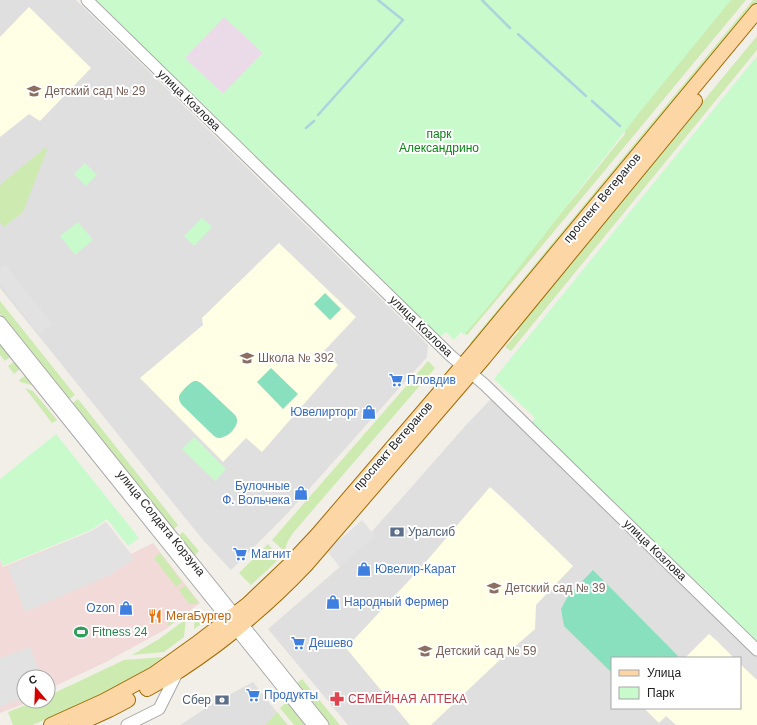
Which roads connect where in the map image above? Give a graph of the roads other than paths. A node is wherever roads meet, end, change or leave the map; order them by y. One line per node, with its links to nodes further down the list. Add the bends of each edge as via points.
1 (87, 0): 6 (street, улица Козлова)
2 (757, 11): 6 (main road, проспект Ветеранов)
3 (757, 26): 6 (main road, проспект Ветеранов, via 619,194)
4 (0, 322): 7 (street, улица Солдата Корзуна)
5 (0, 335): 7 (street, улица Солдата Корзуна)
6 (466, 369): 7 (main road, проспект Ветеранов, via 318,534 248,604); 8 (street, улица Козлова)
7 (235, 622): 9 (main road, проспект Ветеранов, via 222,641); 10 (main road, проспект Ветеранов, via 154,674 104,701); 13 (street, улица Солдата Корзуна); 14 (street, улица Солдата Корзуна)
8 (757, 650)
9 (178, 671): 11 (main road, проспект Ветеранов, via 109,710); 12 (street, via 158,709)
10 (51, 725)
11 (76, 725)
12 (127, 725)
13 (313, 725)
14 (323, 725)

